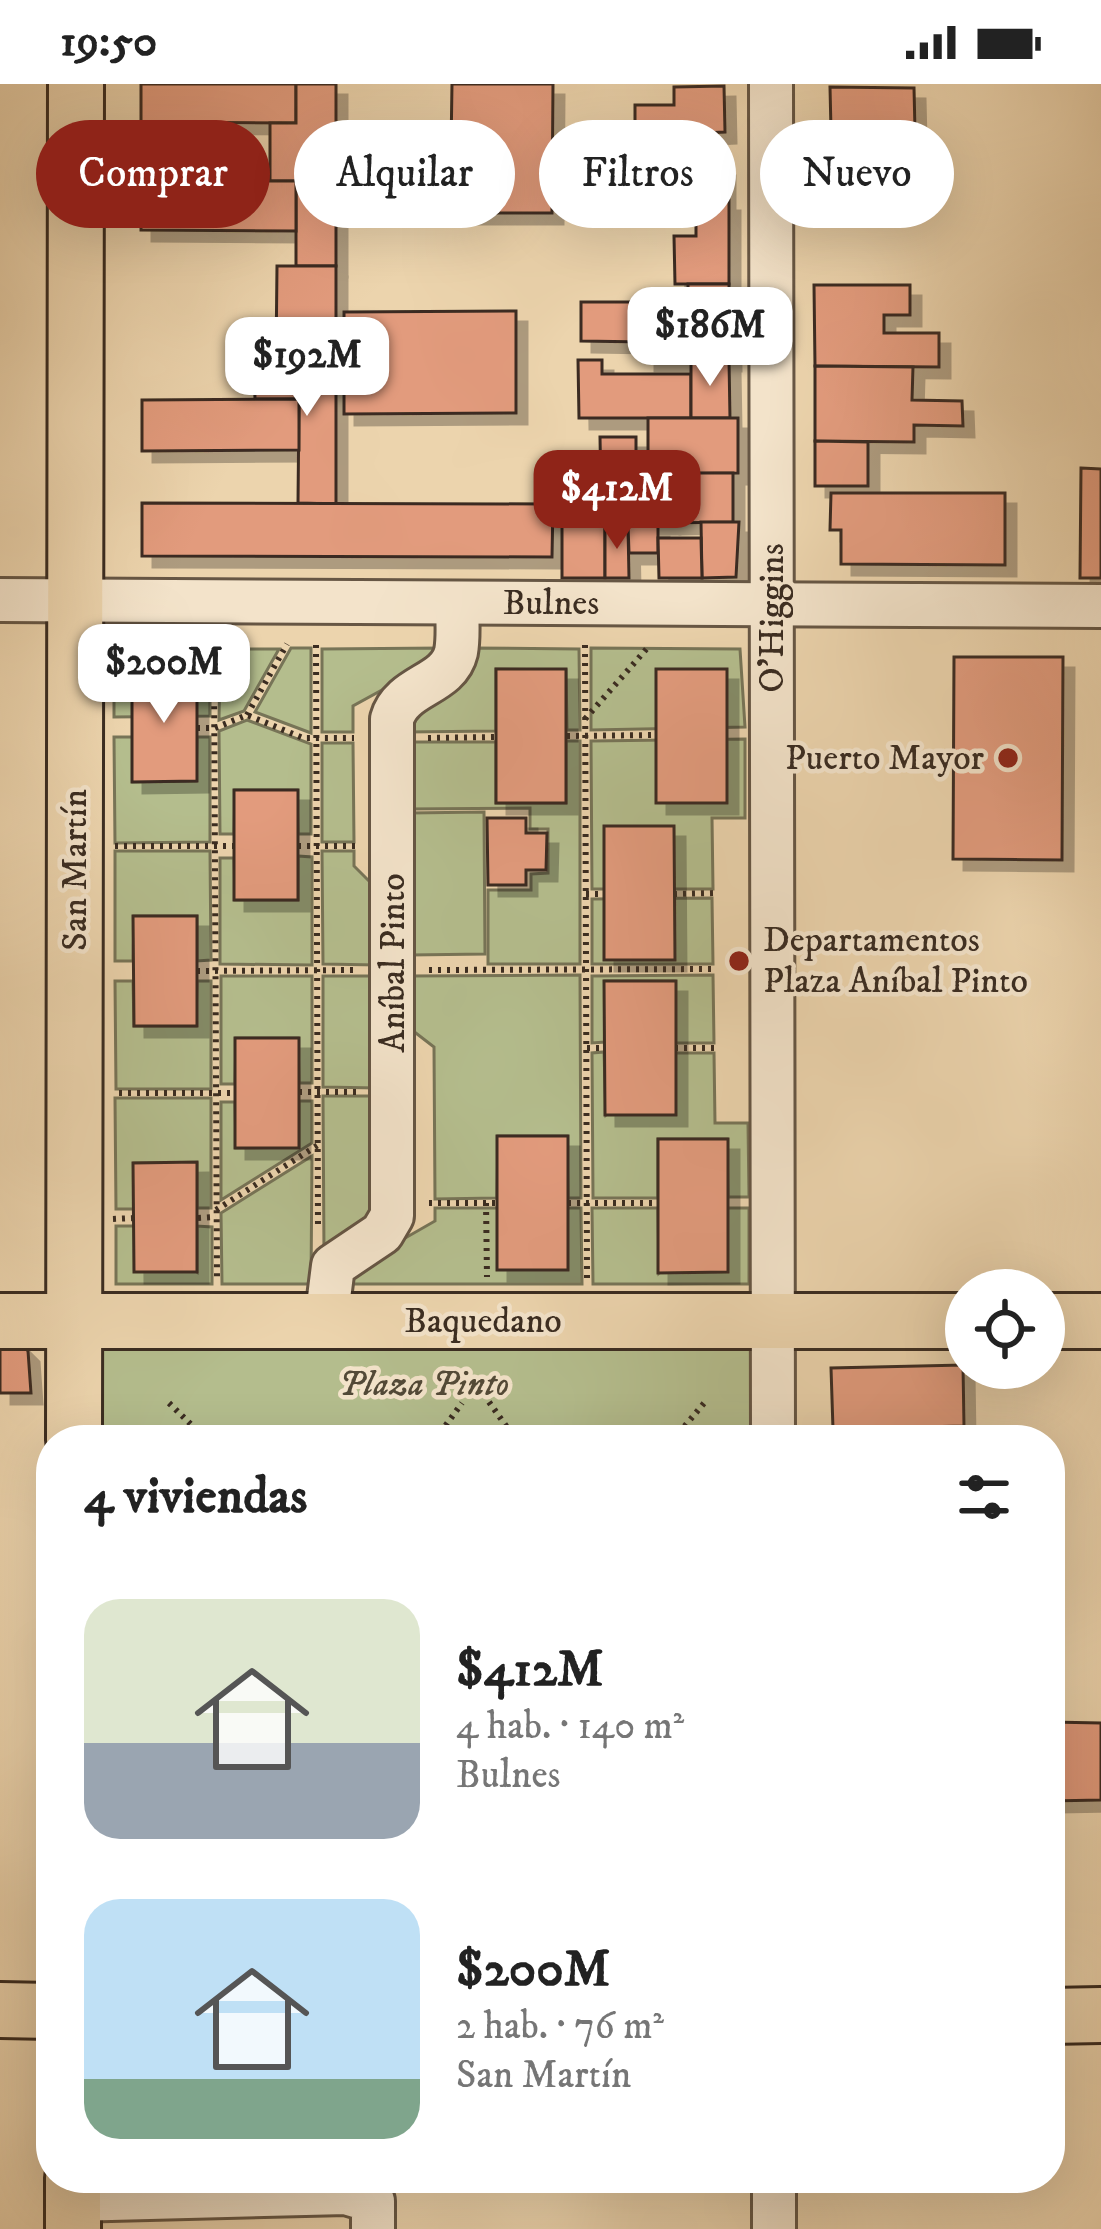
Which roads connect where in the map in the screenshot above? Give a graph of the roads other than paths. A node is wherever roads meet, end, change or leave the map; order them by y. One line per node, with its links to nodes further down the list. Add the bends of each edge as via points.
1 (76, 84): 4 (main road, San Martín)
2 (772, 84): 6 (street, O'Higgins)
3 (0, 600): 4 (street, Bulnes)
4 (75, 601): 5 (street, Bulnes); 13 (main road, San Martín)
5 (457, 603): 6 (street, Bulnes); 14 (street, Aníbal Pinto, via 455,656 443,674 397,703 392,738 394,1203 382,1233 330,1271)
6 (772, 605): 7 (street, Bulnes); 8 (street, O'Higgins)
7 (1101, 607)
8 (773, 1321): 9 (main road, Baquedano); 14 (main road, Baquedano); 16 (street, O'Higgins)
9 (945, 1321)
10 (1065, 1321): 11 (main road)
11 (1101, 1321)
12 (0, 1322): 13 (main road, Baquedano)
13 (74, 1322): 14 (main road, Baquedano); 15 (main road, San Martín)
14 (326, 1322)
15 (74, 1425)
16 (773, 1425)
17 (0, 2010): 18 (main road)
18 (36, 2011)
19 (1065, 2015): 20 (main road)
20 (1101, 2015)
21 (774, 2193): 24 (street)
22 (73, 2202): 23 (street, via 346,2193 373,2201)
23 (374, 2229)
24 (774, 2229)

